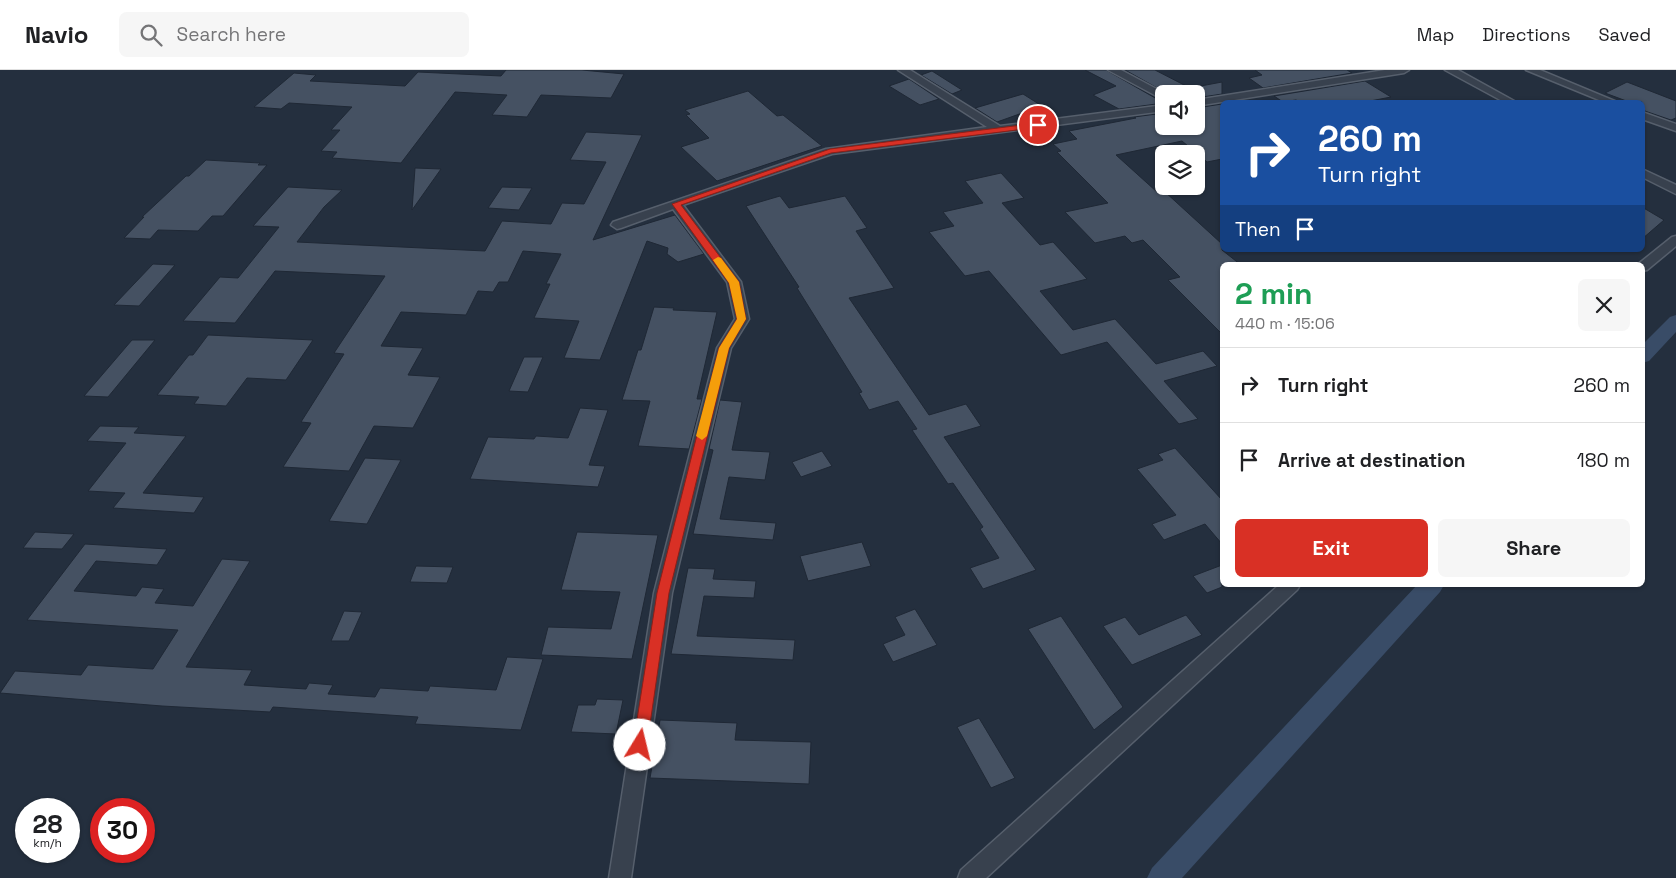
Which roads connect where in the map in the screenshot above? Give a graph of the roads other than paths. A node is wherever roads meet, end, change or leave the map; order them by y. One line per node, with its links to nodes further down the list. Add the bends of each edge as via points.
1 (903, 70): 15 (street)
2 (1113, 70): 8 (street)
3 (1325, 70): 7 (street)
4 (1404, 70): 7 (street)
5 (1450, 70): 9 (street)
6 (1531, 70): 10 (street)
7 (1346, 79): 11 (street)
8 (1155, 92)
9 (1507, 100)
10 (1607, 100)
11 (1205, 102)
12 (1155, 109): 15 (street)
13 (1645, 115): 14 (street)
14 (1676, 128)
15 (998, 130): 18 (street, via 830,151)
16 (1645, 174): 17 (street)
17 (1676, 190)
18 (676, 204): 19 (street); 23 (street, via 734,282 742,319 724,348 663,593)
19 (617, 225)
20 (1676, 240): 21 (street)
21 (1645, 265)
22 (1289, 587): 24 (street)
23 (620, 878)
24 (970, 878)

